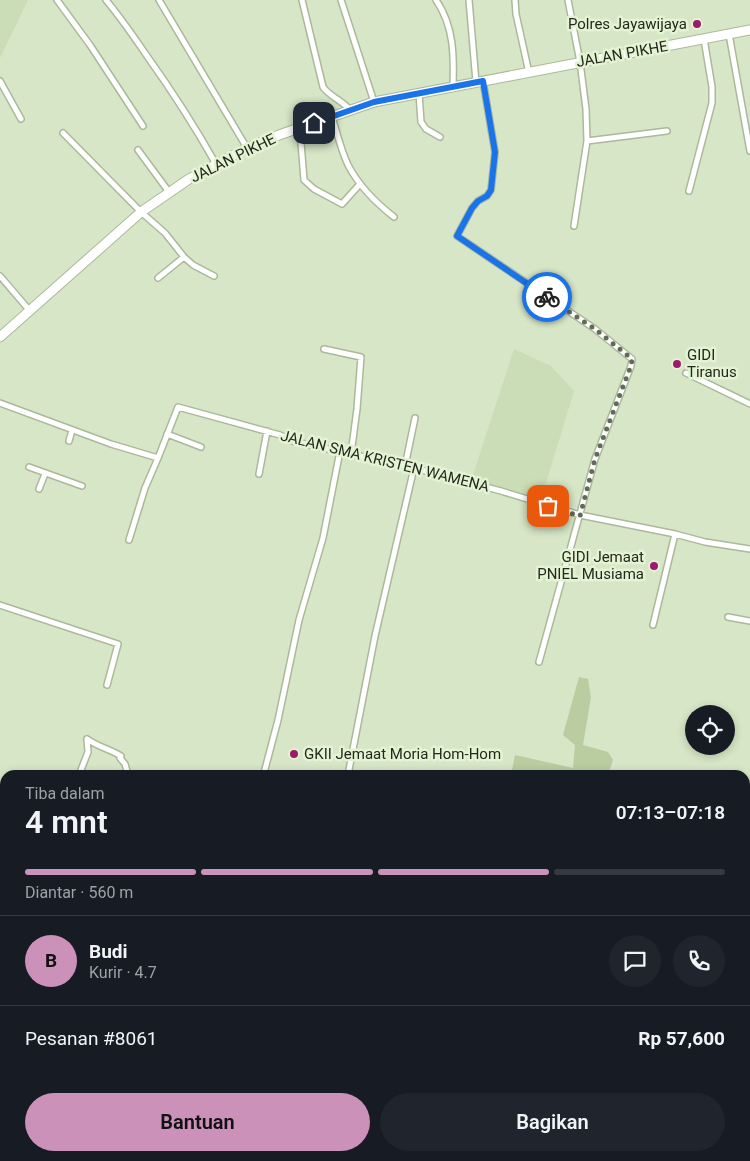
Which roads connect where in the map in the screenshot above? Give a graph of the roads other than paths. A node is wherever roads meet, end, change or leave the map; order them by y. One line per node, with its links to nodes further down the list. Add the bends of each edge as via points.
1 (58, 0): 23 (street)
2 (106, 0): 32 (street, via 164,78)
3 (159, 0): 29 (street)
4 (302, 0): 20 (street, via 323,87)
5 (341, 0): 19 (street)
6 (436, 0): 17 (street, via 452,39)
7 (469, 0): 16 (street)
8 (515, 0): 14 (street)
9 (568, 0): 13 (street)
10 (750, 30): 11 (highway, JALAN PIKHE)
11 (729, 34): 12 (highway, JALAN PIKHE); 31 (street)
12 (704, 39): 13 (highway, JALAN PIKHE); 34 (street, via 712,103)
13 (580, 62): 14 (highway, JALAN PIKHE); 28 (street)
14 (529, 73): 16 (highway, JALAN PIKHE)
15 (0, 80): 22 (street)
16 (480, 82): 17 (highway, JALAN PIKHE); 65 (street, via 495,152 491,190 472,208 457,236 595,329 632,359 595,459)
17 (452, 86): 18 (highway, JALAN PIKHE)
18 (419, 93): 19 (highway, JALAN PIKHE); 27 (street, via 421,122)
19 (374, 102): 20 (highway, JALAN PIKHE)
20 (351, 110): 21 (highway, JALAN PIKHE)
21 (332, 117): 24 (highway, JALAN PIKHE); 33 (street, via 348,165)
22 (21, 119)
23 (143, 126)
24 (297, 129): 29 (highway, JALAN PIKHE); 33 (street, via 304,180 314,189 342,204)
25 (668, 130): 28 (street)
26 (63, 133): 36 (street)
27 (440, 137)
28 (587, 142): 38 (street)
29 (247, 148): 32 (highway, JALAN PIKHE)
30 (138, 150): 35 (street)
31 (750, 151)
32 (216, 164): 35 (highway, JALAN PIKHE)
33 (360, 184): 37 (street)
34 (689, 191)
35 (169, 192): 36 (highway, JALAN PIKHE)
36 (141, 212): 39 (street, via 165,233); 43 (highway, JALAN PIKHE)
37 (394, 217)
38 (574, 226)
39 (184, 257): 41 (street); 42 (street)
40 (0, 276): 43 (street)
41 (214, 276)
42 (158, 278)
43 (30, 311): 44 (highway, JALAN PIKHE)
44 (0, 337)
45 (324, 349): 56 (street, via 361,357)
46 (686, 373): 48 (street)
47 (0, 403): 50 (street)
48 (750, 404)
49 (415, 418): 58 (street)
50 (72, 430): 53 (street); 57 (street)
51 (267, 431): 52 (street, JALAN SMA KRISTEN WAMENA, via 178,406); 55 (street, JALAN SMA KRISTEN WAMENA, via 292,441); 62 (street)
52 (167, 434): 54 (street); 57 (street, JALAN SMA KRISTEN WAMENA)
53 (69, 441)
54 (201, 447)
55 (340, 452): 56 (street, JALAN SMA KRISTEN WAMENA); 77 (street, via 323,538 298,620)
56 (351, 454): 58 (street, JALAN SMA KRISTEN WAMENA)
57 (158, 458): 67 (street, JALAN SMA KRISTEN WAMENA)
58 (405, 466): 60 (street, JALAN SMA KRISTEN WAMENA)
59 (29, 467): 61 (street)
60 (414, 468): 65 (street, JALAN SMA KRISTEN WAMENA); 78 (street, via 375,636)
61 (44, 474): 63 (street); 64 (street)
62 (259, 474)
63 (82, 486)
64 (39, 489)
65 (580, 516): 66 (street, JALAN SMA KRISTEN WAMENA); 73 (street)
66 (675, 534): 68 (street, JALAN SMA KRISTEN WAMENA); 72 (street)
67 (129, 540)
68 (750, 549)
69 (0, 605): 74 (street, via 118,644)
70 (728, 617): 71 (street)
71 (750, 621)
72 (653, 625)
73 (540, 662)
74 (107, 685)
75 (80, 770): 76 (street, via 88,752 87,739 121,756)
76 (127, 770)
77 (265, 770)
78 (350, 770)

